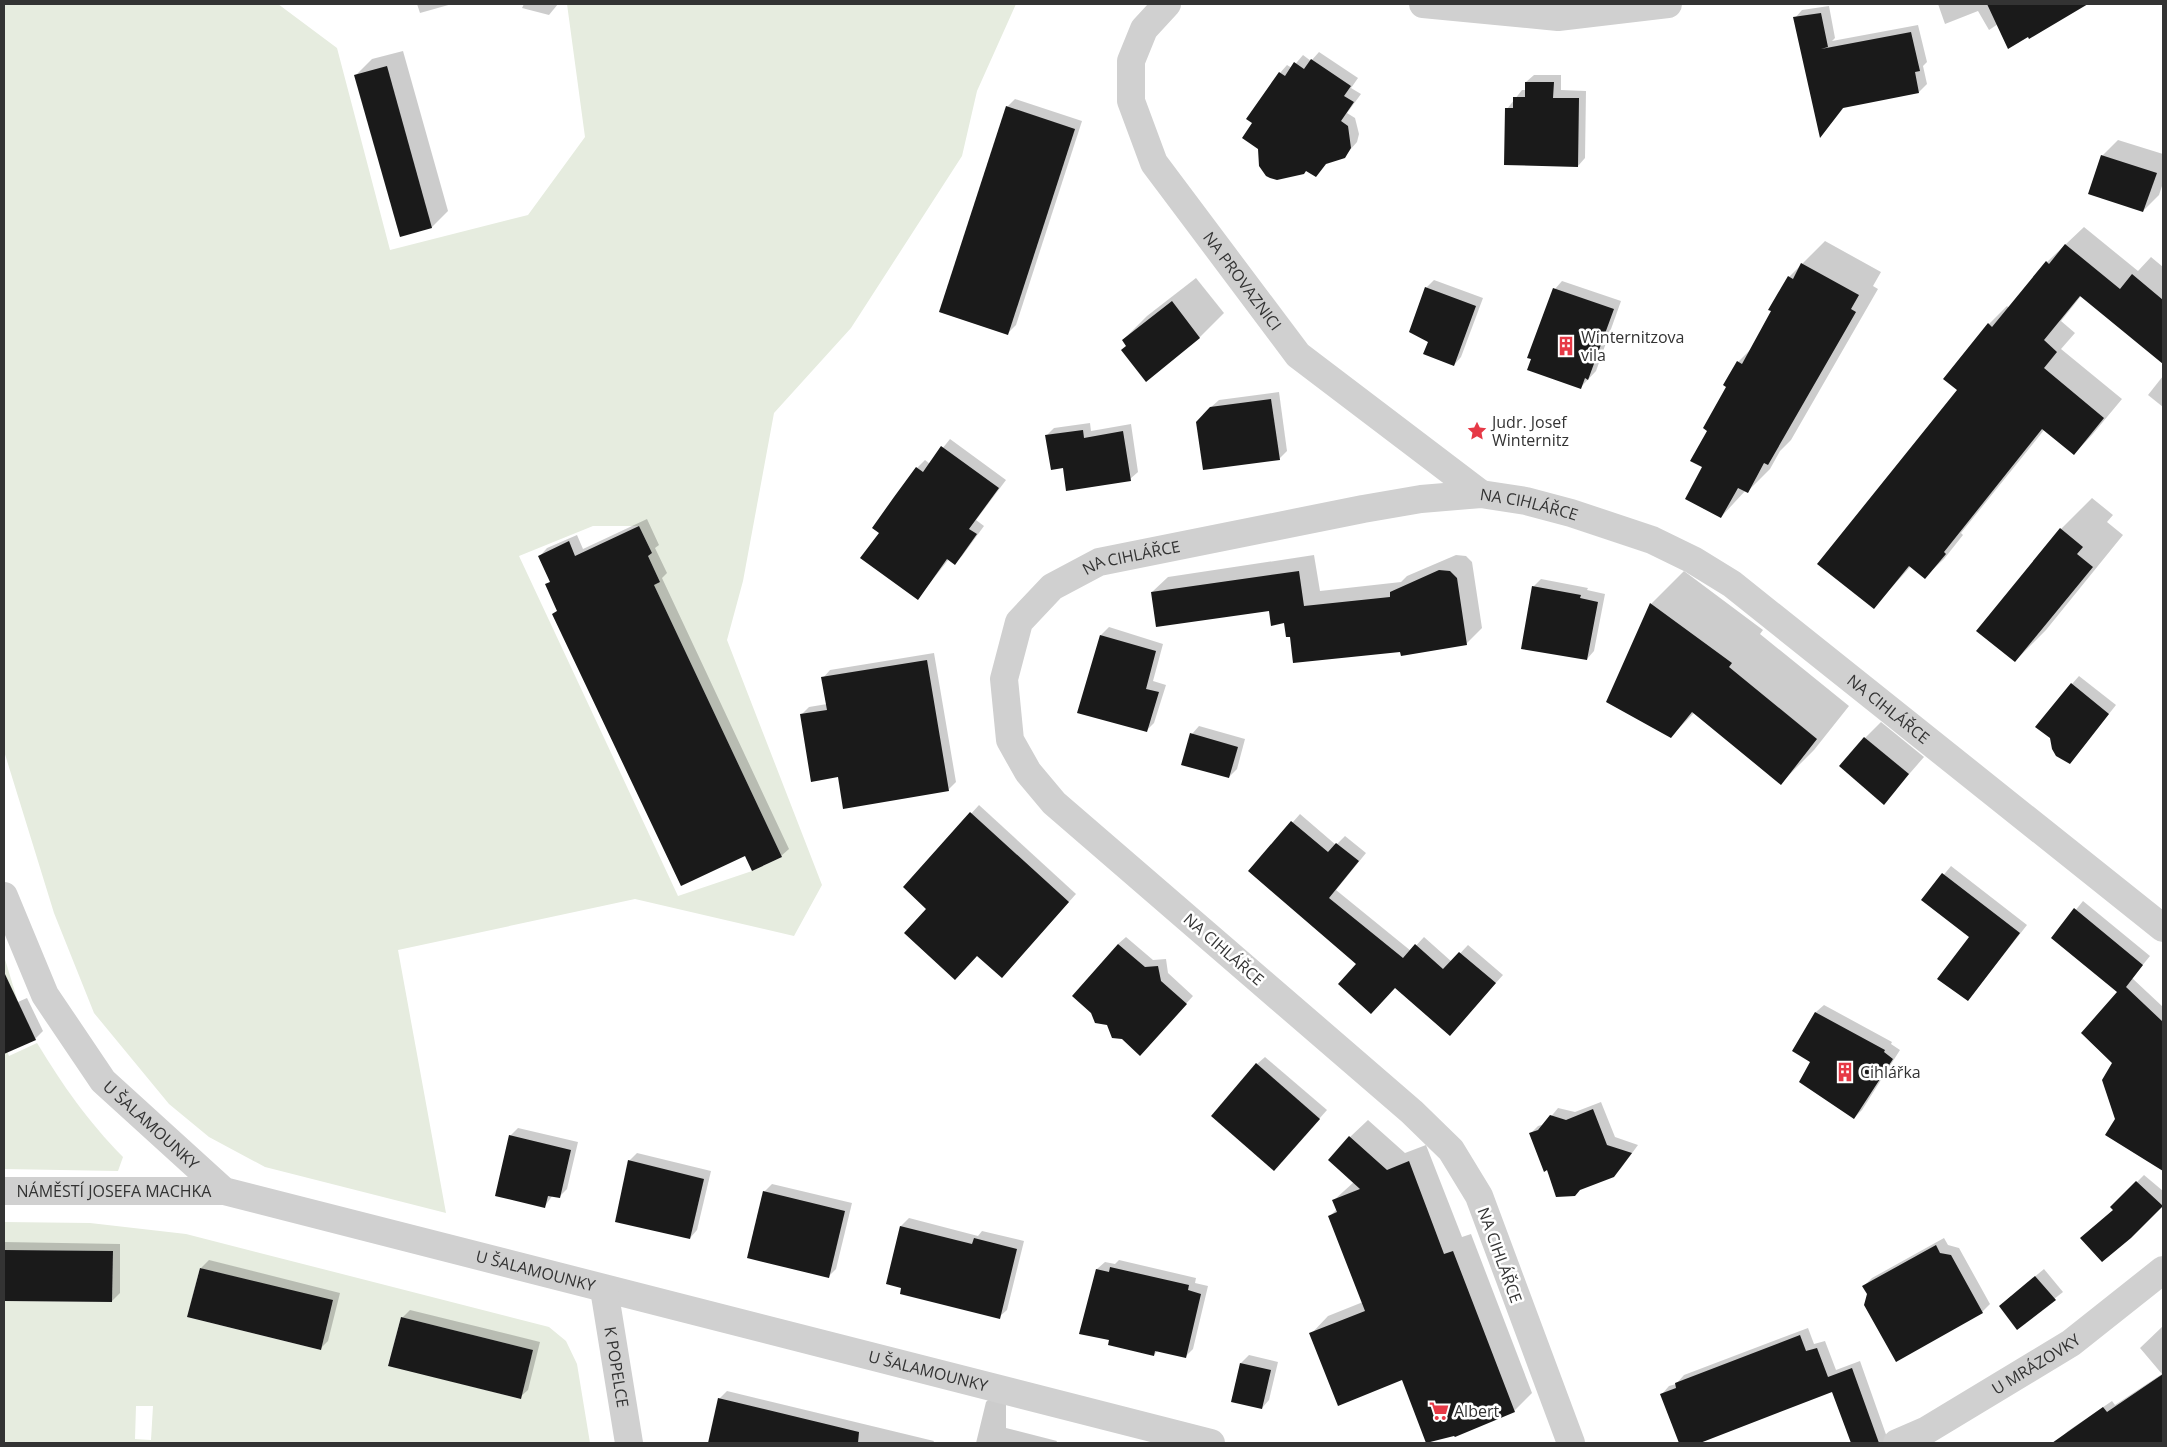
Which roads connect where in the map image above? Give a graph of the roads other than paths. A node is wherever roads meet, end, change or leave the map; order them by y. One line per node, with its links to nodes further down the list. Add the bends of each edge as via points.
1 (1167, 4): 4 (street, NA PROVAZNICI, via 1144,29 1131,61 1131,101 1154,163 1298,355)
2 (1423, 4): 3 (street, via 1558,17)
3 (1668, 4)
4 (1481, 494): 6 (street, NA CIHLÁŘCE, via 1571,513 1652,540 1732,584); 13 (street, NA CIHLÁŘCE, via 1421,499 1363,509 1099,562 1052,587 1019,622 1004,679 1010,740 1028,772 1054,803 1405,1105 1451,1150 1479,1196)
5 (4, 896): 8 (street, U ŠALAMOUNKY, via 45,995 103,1081)
6 (2163, 928)
7 (4, 1191): 8 (street, NÁMĚSTÍ JOSEFA MACHKA)
8 (224, 1191): 10 (street, U ŠALAMOUNKY)
9 (2163, 1270): 14 (street, U MRÁZOVKY, via 2071,1343 1927,1430)
10 (604, 1289): 11 (street, K POPELCE); 12 (street, U ŠALAMOUNKY)
11 (629, 1443)
12 (1211, 1443)
13 (1571, 1443)
14 (1897, 1443)

